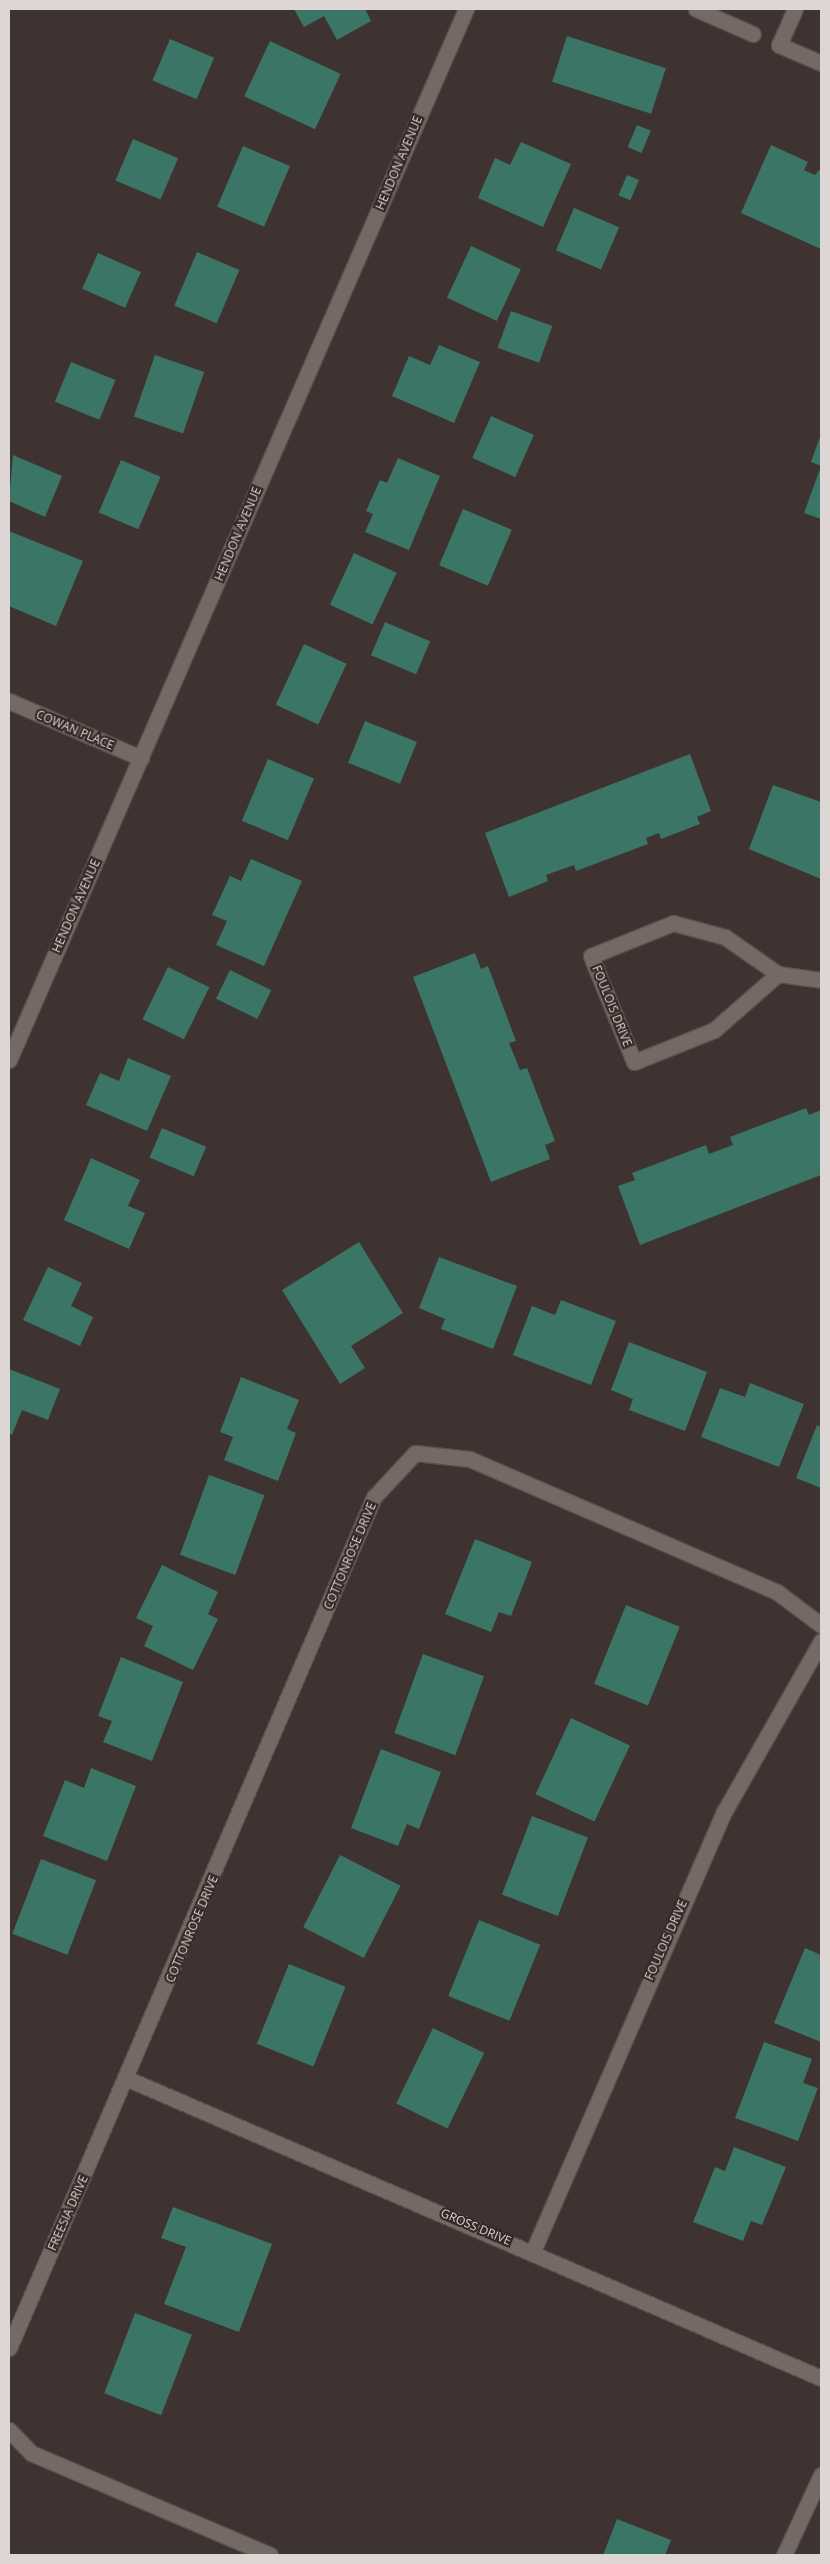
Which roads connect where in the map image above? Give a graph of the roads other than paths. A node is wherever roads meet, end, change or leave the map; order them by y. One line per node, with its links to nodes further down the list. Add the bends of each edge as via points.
1 (466, 9): 7 (street, HENDON AVENUE)
2 (696, 9): 4 (street)
3 (795, 9): 5 (street, via 779,45)
4 (753, 34)
5 (821, 63)
6 (9, 701): 7 (street, COWAN PLACE)
7 (140, 758): 10 (street, HENDON AVENUE)
8 (778, 974): 8 (street, FOULOIS DRIVE, via 725,937 673,923 591,956 634,1062 714,1030); 9 (street, FOULOIS DRIVE)
9 (821, 980)
10 (9, 1060)
11 (821, 1625): 13 (street, COTTONROSE DRIVE, via 777,1592 470,1459 415,1453 374,1497)
12 (821, 1640): 14 (street, FOULOIS DRIVE, via 724,1812)
13 (128, 2079): 14 (street, GROSS DRIVE); 15 (street, FREESIA DRIVE)
14 (533, 2252): 16 (street, GROSS DRIVE)
15 (9, 2348)
16 (821, 2378)
17 (9, 2430): 19 (street, via 30,2453)
18 (821, 2475): 20 (street)
19 (270, 2555)
20 (784, 2555)

